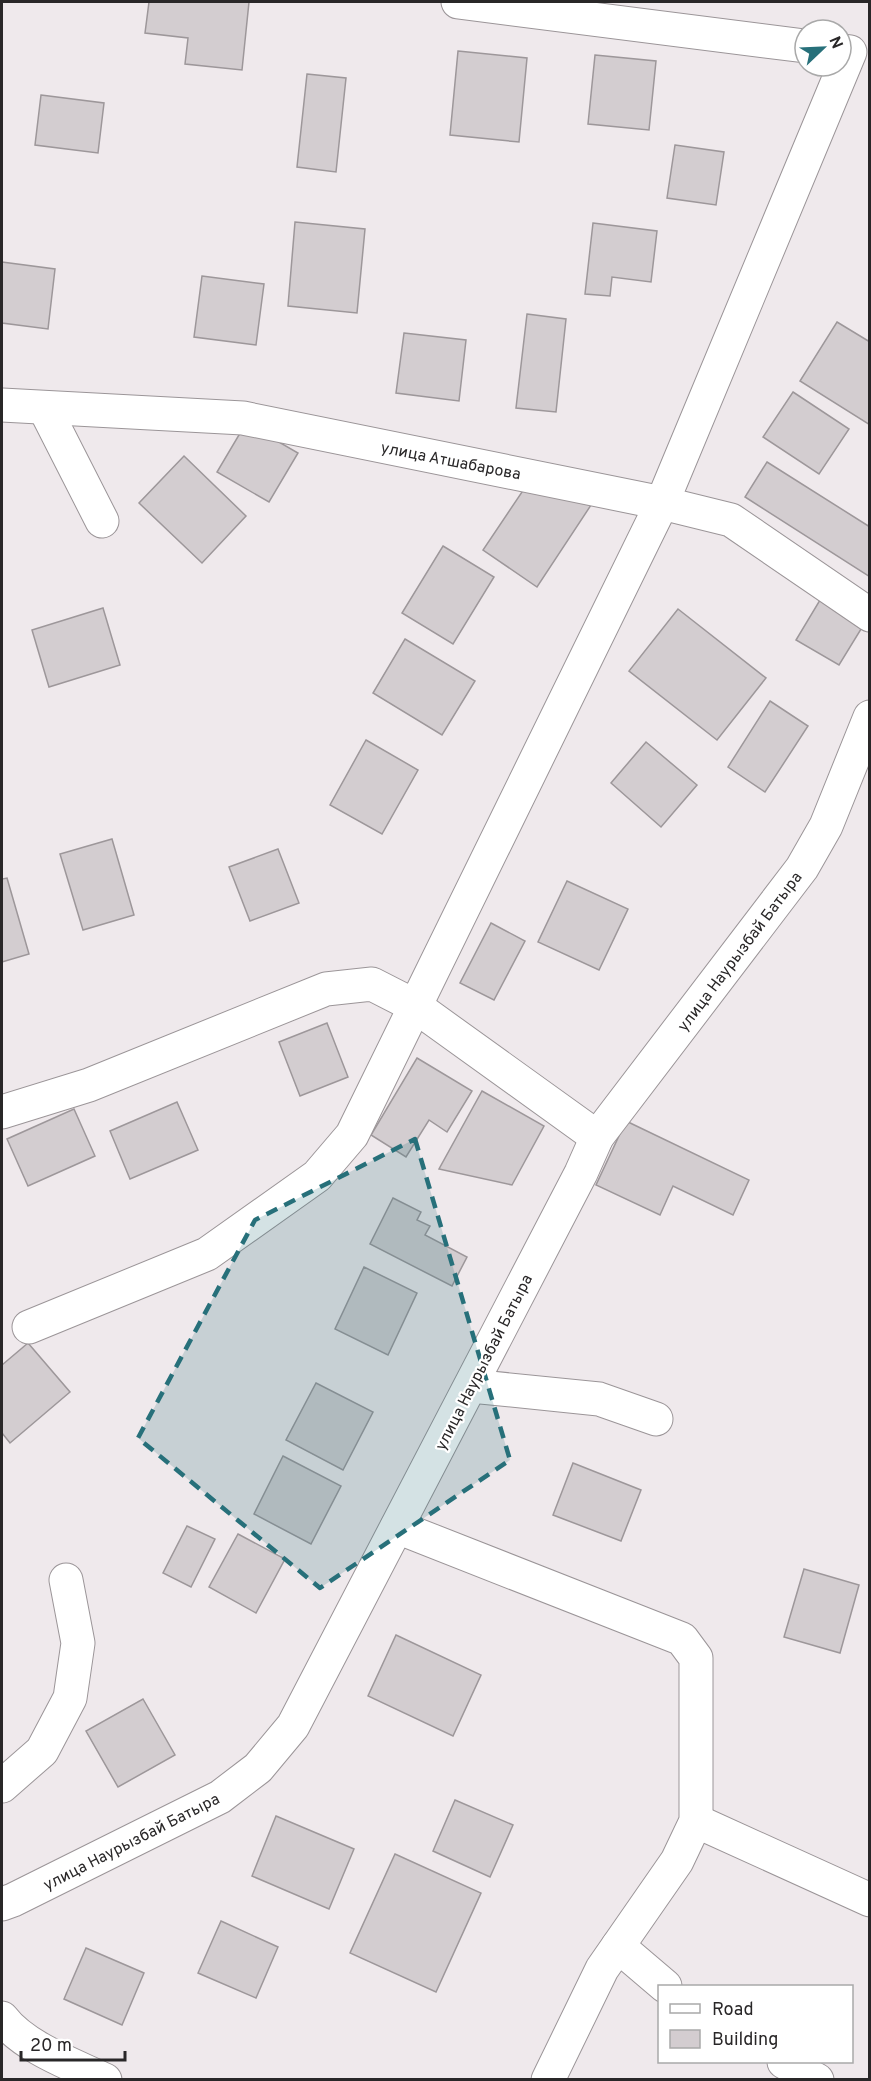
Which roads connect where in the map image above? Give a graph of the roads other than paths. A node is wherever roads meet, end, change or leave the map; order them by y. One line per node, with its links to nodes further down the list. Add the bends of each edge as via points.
1 (458, 2): 2 (street)
2 (793, 44)
3 (870, 72): 5 (street)
4 (839, 78): 5 (street)
5 (836, 84): 8 (street)
6 (2, 405): 7 (street, улица Атшабарова)
7 (45, 409): 8 (street, улица Атшабарова, via 243,418); 9 (street)
8 (662, 502): 10 (street, улица Атшабарова, via 731,520); 12 (street)
9 (102, 521)
10 (870, 615)
11 (870, 717): 14 (street, улица Наурызбай Батыра, via 826,826 802,868)
12 (415, 1006): 13 (street, via 372,984 326,989 89,1085); 14 (street); 15 (street, via 352,1135 317,1176 207,1254)
13 (2, 1112)
14 (597, 1137): 16 (street, улица Наурызбай Батыра)
15 (29, 1327)
16 (471, 1386): 17 (street, via 599,1399); 18 (street, улица Наурызбай Батыра)
17 (656, 1419)
18 (397, 1527): 21 (street, via 682,1638 696,1658); 23 (street, улица Наурызбай Батыра, via 293,1726 258,1768 220,1797)
19 (66, 1580): 20 (street, via 78,1643 70,1698 42,1751)
20 (2, 1786)
21 (696, 1821): 22 (street); 24 (street, via 677,1861)
22 (870, 1900)
23 (2, 1904)
24 (618, 1946): 25 (street); 29 (street, via 602,1969)
25 (664, 1985)
26 (2, 2018): 28 (street, via 11,2031 55,2057)
27 (788, 2063): 30 (street)
28 (105, 2079)
29 (548, 2079)
30 (817, 2079)

